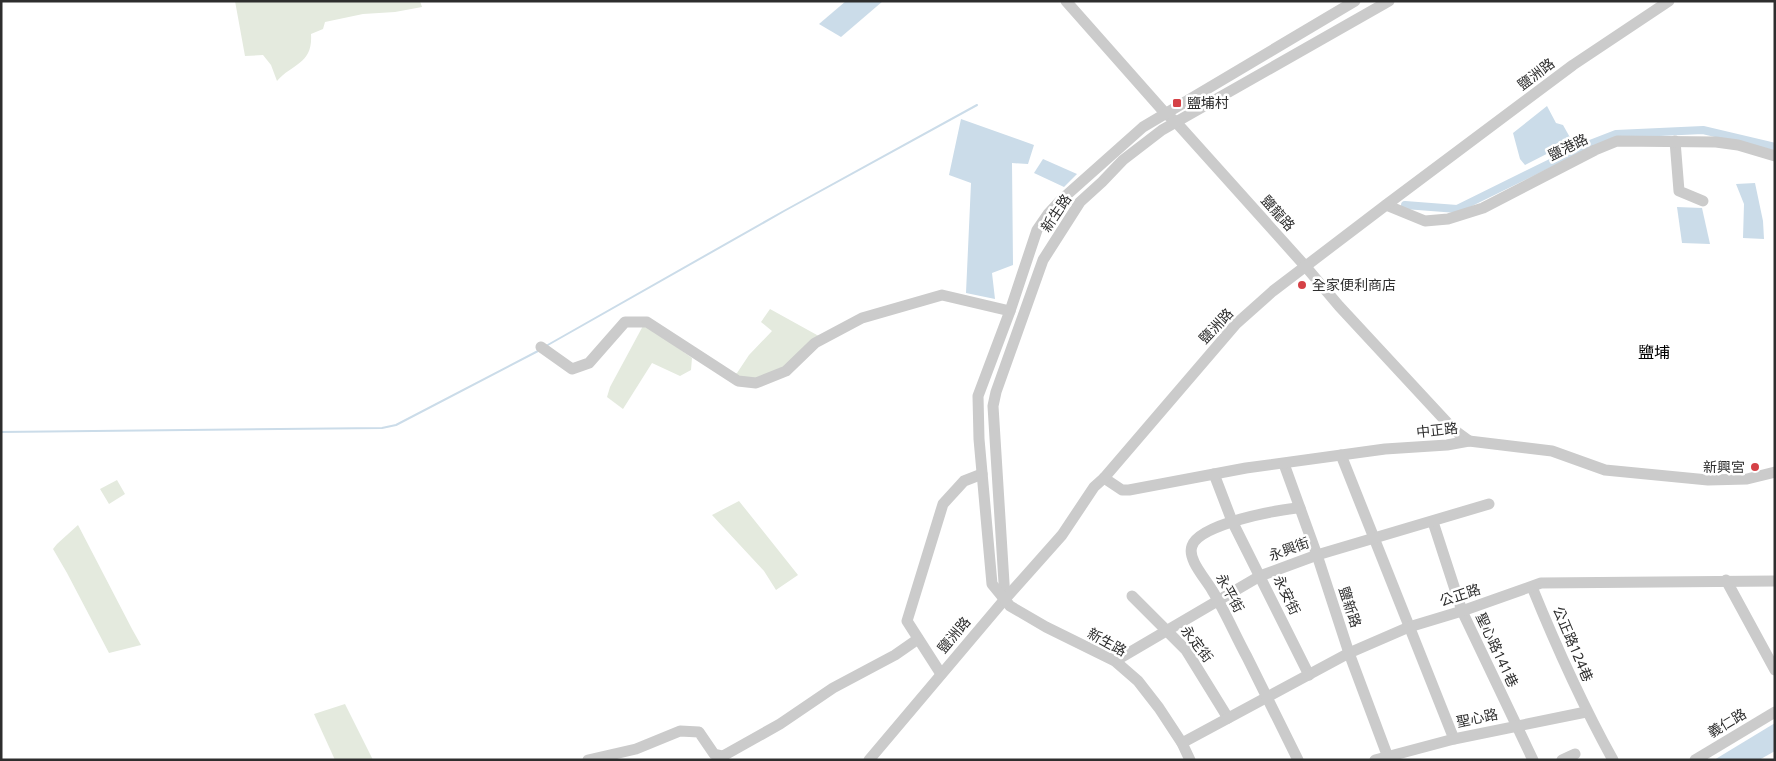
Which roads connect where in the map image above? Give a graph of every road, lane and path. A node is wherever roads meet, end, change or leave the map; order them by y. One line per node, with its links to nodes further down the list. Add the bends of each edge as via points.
1 (1355, 1): 5 (street, 新生路)
2 (1389, 1): 6 (street, 新生路)
3 (1669, 1): 10 (street, 鹽洲路, via 1573,65)
4 (1067, 2): 5 (street, 鹽龍路)
5 (1165, 113): 6 (street, 鹽龍路); 12 (street, 新生路, via 1143,127 1048,214 1037,230)
6 (1175, 121): 11 (street, 鹽龍路); 32 (street, 新生路, via 1123,160 1080,202 1043,260 996,392 993,406)
7 (1675, 141): 8 (street, 鹽港路, via 1730,144); 9 (street, via 1679,191); 10 (street, 鹽港路, via 1617,141 1483,208 1448,219 1425,221)
8 (1775, 156)
9 (1702, 202)
10 (1386, 204): 11 (street, 鹽洲路)
11 (1306, 267): 14 (street, 鹽龍路, via 1454,430); 20 (street, 鹽洲路, via 1236,324)
12 (1010, 311): 13 (street, via 942,295 862,318 815,343 786,370 756,383 738,381 647,322 626,322 589,363 572,369); 18 (street, 新生路, via 978,396)
13 (541, 347)
14 (1469, 441): 15 (street, 中正路); 17 (street, 中正路, via 1552,451 1605,470 1708,480 1747,479)
15 (1340, 455): 16 (street, 中正路); 25 (street)
16 (1284, 464): 19 (street, 中正路); 22 (street, 鹽新路)
17 (1775, 472)
18 (982, 474): 32 (street, 新生路, via 992,584); 37 (street, via 964,481 943,504 908,621)
19 (1214, 474): 20 (street, 中正路, via 1129,490 1122,490); 23 (street, 永安街)
20 (1104, 478): 32 (street, 鹽洲路, via 1094,487 1062,535)
21 (1489, 504): 24 (street, 永興街)
22 (1300, 508): 23 (street, 永平街); 26 (street, 鹽新路)
23 (1232, 521): 27 (street, 永安街); 33 (street, 永平街, via 1198,538 1190,551)
24 (1432, 522): 25 (street, 永興街); 34 (street, 聖心路141巷)
25 (1374, 538): 26 (street, 永興街); 35 (street)
26 (1317, 555): 27 (street, 永興街); 38 (street, 鹽新路)
27 (1260, 576): 33 (street, 永興街); 42 (street, 永安街)
28 (1726, 580): 29 (street, 公正路); 30 (street, 公正路, via 1541,583); 40 (street)
29 (1775, 581)
30 (1532, 587): 34 (street, 公正路); 44 (street, 公正路124巷)
31 (1132, 596): 36 (street, 永定街)
32 (1005, 599): 39 (street, 新生路, via 1010,606 1039,623); 41 (street, 鹽洲路)
33 (1218, 601): 36 (street, 永興街); 43 (street, 永平街)
34 (1462, 611): 35 (street, 公正路); 47 (street, 聖心路141巷)
35 (1409, 627): 38 (street, 公正路); 48 (street)
36 (1167, 630): 39 (street, 永興街); 46 (street, 永定街, via 1193,660)
37 (918, 639): 41 (street); 51 (street, via 833,688 780,724 723,756)
38 (1349, 653): 42 (street, 公正路); 52 (street, 鹽新路)
39 (1115, 661): 49 (street, 新生路, via 1138,681)
40 (1775, 670)
41 (941, 674): 54 (street, 鹽洲路)
42 (1309, 675): 43 (street, 公正路)
43 (1266, 698): 46 (street, 公正路); 56 (street, 永平街)
44 (1586, 712): 47 (street, 聖心路); 60 (street, 公正路124巷)
45 (1775, 712): 61 (street, 義仁路)
46 (1228, 718): 49 (street, 公正路)
47 (1516, 725): 48 (street, 聖心路); 58 (street, 聖心路141巷)
48 (1454, 739): 52 (street, 聖心路)
49 (1182, 743): 55 (street, 新生路)
50 (1574, 754): 59 (street)
51 (712, 757): 53 (street, via 699,732 680,731 636,750)
52 (1388, 758): 57 (street, 聖心路)
53 (588, 760)
54 (868, 760)
55 (1190, 760)
56 (1298, 760)
57 (1375, 760)
58 (1533, 760)
59 (1562, 760)
60 (1613, 760)
61 (1695, 760)

